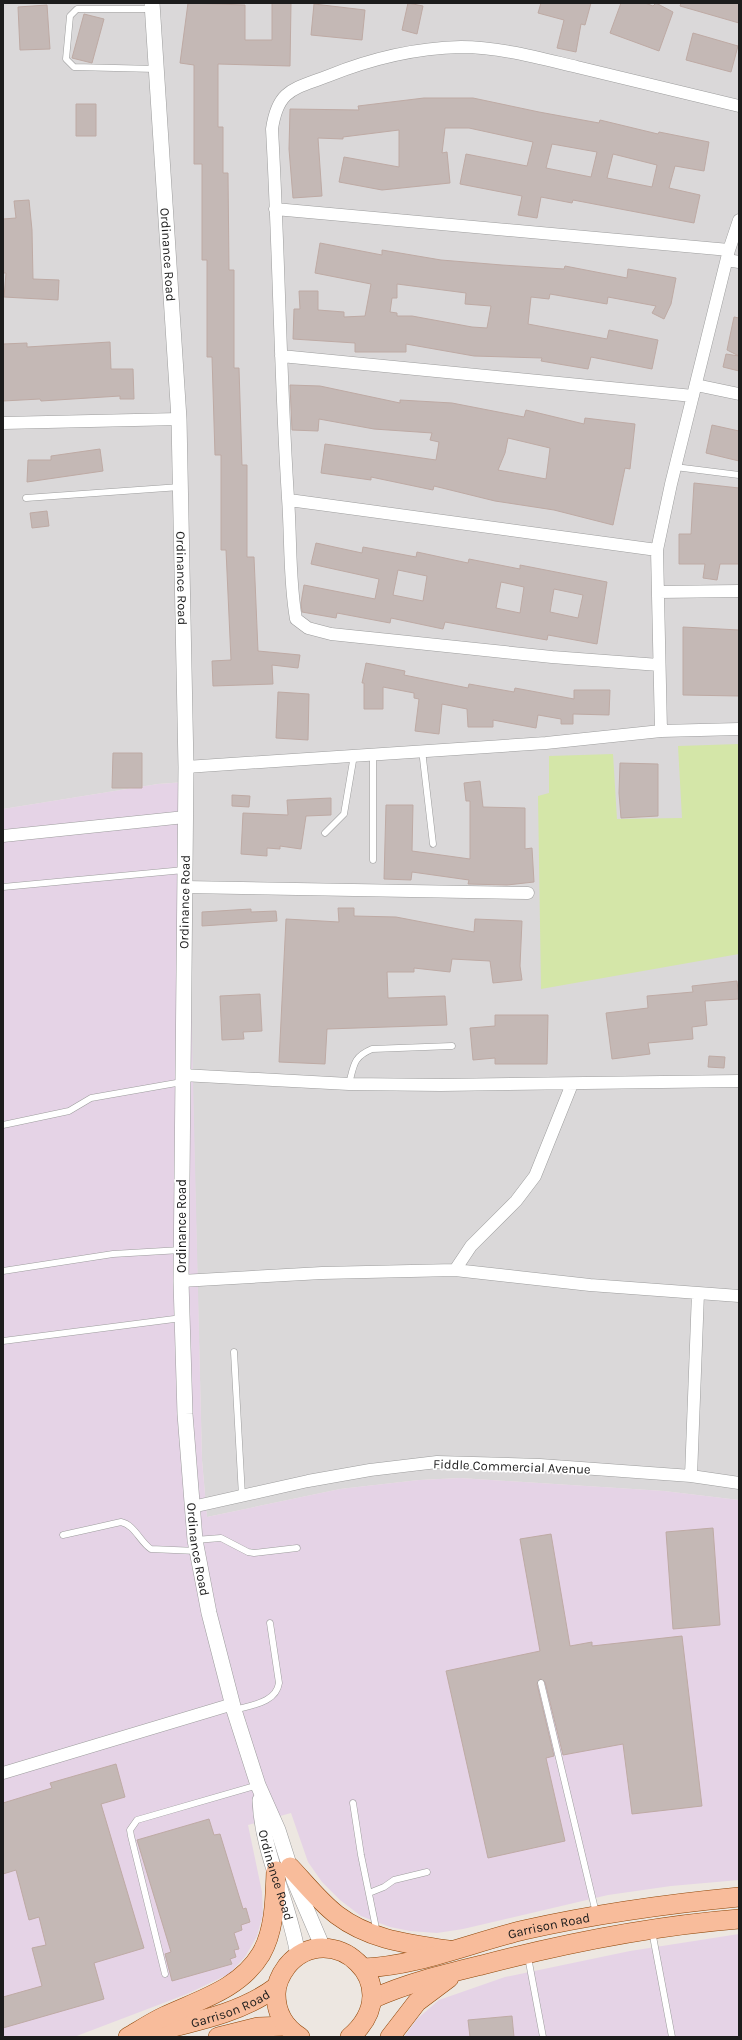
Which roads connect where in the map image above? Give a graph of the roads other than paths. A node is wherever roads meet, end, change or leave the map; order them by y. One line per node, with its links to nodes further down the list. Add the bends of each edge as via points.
1 (152, 6): 2 (street, Ordinance Road); 2 (lane, via 77,9 70,16 66,59 74,67)
2 (156, 69): 11 (street, Ordinance Road)
3 (739, 106): 4 (street, via 517,53 462,47 418,50 358,64 286,93 274,114 272,129)
4 (275, 210): 6 (street); 8 (street)
5 (739, 220): 6 (street)
6 (728, 255): 7 (street); 9 (street)
7 (739, 262)
8 (281, 356): 9 (street); 17 (street)
9 (694, 391): 10 (street); 13 (street)
10 (739, 394)
11 (179, 419): 12 (street); 15 (street, Ordinance Road)
12 (3, 423)
13 (675, 467): 14 (lane); 18 (street)
14 (739, 475)
15 (181, 487): 16 (lane); 27 (street, Ordinance Road)
16 (26, 498)
17 (288, 500): 18 (street); 21 (street, via 292,599 296,619 308,628 331,634 544,657)
18 (657, 550): 20 (street)
19 (739, 591): 20 (street)
20 (658, 592): 21 (street)
21 (659, 665): 23 (street)
22 (739, 729): 23 (street)
23 (661, 731): 24 (street)
24 (422, 750): 25 (street); 31 (lane)
25 (373, 753): 26 (street); 32 (lane)
26 (354, 755): 27 (street); 29 (lane, via 344,814)
27 (186, 767): 28 (street, Ordinance Road)
28 (185, 817): 30 (street); 33 (street, Ordinance Road)
29 (325, 833)
30 (3, 836)
31 (433, 844)
32 (373, 860)
33 (184, 870): 34 (lane); 35 (street, Ordinance Road)
34 (3, 887)
35 (184, 887): 36 (street); 38 (street, Ordinance Road)
36 (528, 893)
37 (452, 1046): 40 (lane, via 372,1049 360,1054 355,1060)
38 (182, 1078): 40 (street); 42 (lane, via 91,1098 69,1111); 43 (street, Ordinance Road)
39 (739, 1081): 41 (street)
40 (349, 1084): 41 (street)
41 (572, 1084): 44 (street, via 535,1176 516,1201 471,1246)
42 (3, 1125)
43 (181, 1250): 45 (lane, via 112,1254); 46 (street, Ordinance Road)
44 (455, 1270): 46 (street, via 322,1273); 47 (street, via 590,1285)
45 (3, 1271)
46 (181, 1281): 49 (street, Ordinance Road)
47 (698, 1293): 48 (street); 52 (street)
48 (739, 1296)
49 (182, 1318): 50 (lane); 55 (street, Ordinance Road, via 185,1414)
50 (3, 1342)
51 (234, 1352): 54 (lane)
52 (691, 1476): 53 (street, Fiddle Commercial Avenue); 54 (street, Fiddle Commercial Avenue, via 540,1465 437,1462 370,1470)
53 (739, 1483)
54 (242, 1496): 55 (street, Fiddle Commercial Avenue)
55 (192, 1507): 57 (street, Ordinance Road)
56 (63, 1535): 57 (lane, via 121,1522 128,1524 152,1549)
57 (196, 1546): 58 (lane, via 221,1538 254,1553); 61 (street, Ordinance Road, via 209,1613)
58 (297, 1548)
59 (270, 1623): 61 (lane, via 278,1690 266,1701)
60 (541, 1683): 69 (lane)
61 (234, 1707): 62 (street); 63 (street, Ordinance Road)
62 (3, 1773)
63 (259, 1789): 65 (street, Ordinance Road, via 278,1830); 79 (lane, via 133,1823 131,1836)
64 (354, 1803): 67 (lane)
65 (283, 1869): 72 (main road, via 337,1915 352,1925); 73 (street, Ordinance Road); 76 (street, Ordinance Road); 83 (main road, via 270,1930 261,1954 246,1973 211,1995 164,2016)
66 (428, 1872): 67 (lane, via 394,1880)
67 (369, 1893): 72 (lane)
68 (739, 1897): 69 (main road, Garrison Road)
69 (596, 1915): 74 (main road, Garrison Road)
70 (739, 1919): 71 (main road, Garrison Road)
71 (652, 1929): 75 (main road, Garrison Road); 89 (lane)
72 (378, 1936): 74 (main road, via 393,1941)
73 (323, 1948): 76 (main road, via 307,1951); 77 (main road, via 340,1951)
74 (451, 1950): 77 (main road, Garrison Road, via 409,1963)
75 (528, 1953): 78 (main road, Garrison Road); 88 (lane)
76 (298, 1956): 80 (main road, via 282,1972)
77 (363, 1968): 81 (main road, via 370,1984)
78 (459, 1971): 81 (main road, Garrison Road, via 394,1989); 87 (main road, via 417,2002)
79 (165, 1974)
80 (276, 1987): 82 (main road, via 276,2003 281,2019); 84 (main road, Garrison Road, via 260,1999 241,2007)
81 (372, 1999): 86 (main road, via 369,2014 361,2027)
82 (293, 2032): 85 (main road, Garrison Road, via 258,2027)
83 (128, 2037)
84 (134, 2037)
85 (218, 2037)
86 (350, 2037)
87 (390, 2037)
88 (543, 2037)
89 (672, 2037)

